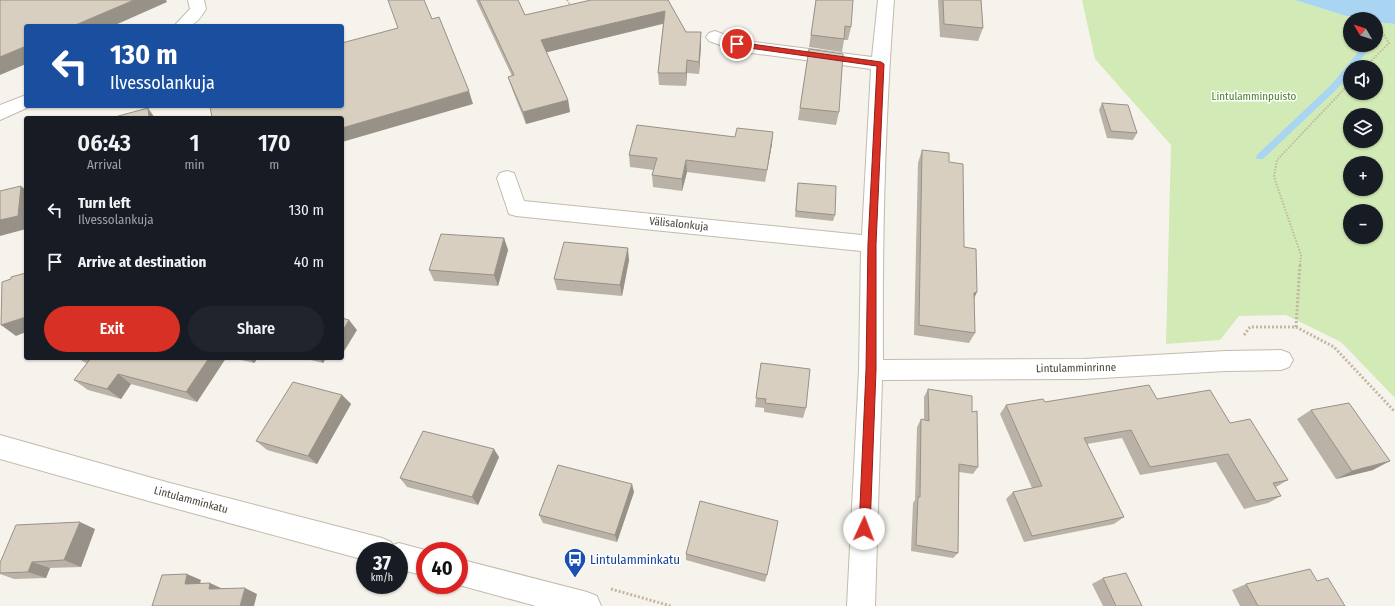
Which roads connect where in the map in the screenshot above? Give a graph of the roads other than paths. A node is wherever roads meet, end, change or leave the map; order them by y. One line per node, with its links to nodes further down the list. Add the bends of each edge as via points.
1 (196, 0): 3 (street, via 198,9)
2 (886, 0): 5 (street)
3 (184, 24)
4 (715, 37): 5 (street, via 737,44)
5 (881, 64): 9 (street)
6 (24, 102): 7 (street)
7 (0, 113)
8 (507, 178): 9 (street, Välisalonkuja, via 516,208)
9 (872, 244): 11 (street)
10 (1281, 360): 11 (street, Lintulamminrinne, via 1084,369)
11 (871, 370): 16 (street)
12 (0, 447): 13 (street, Lintulamminkatu)
13 (356, 544)
14 (468, 574): 15 (street)
15 (587, 606)
16 (861, 606)

